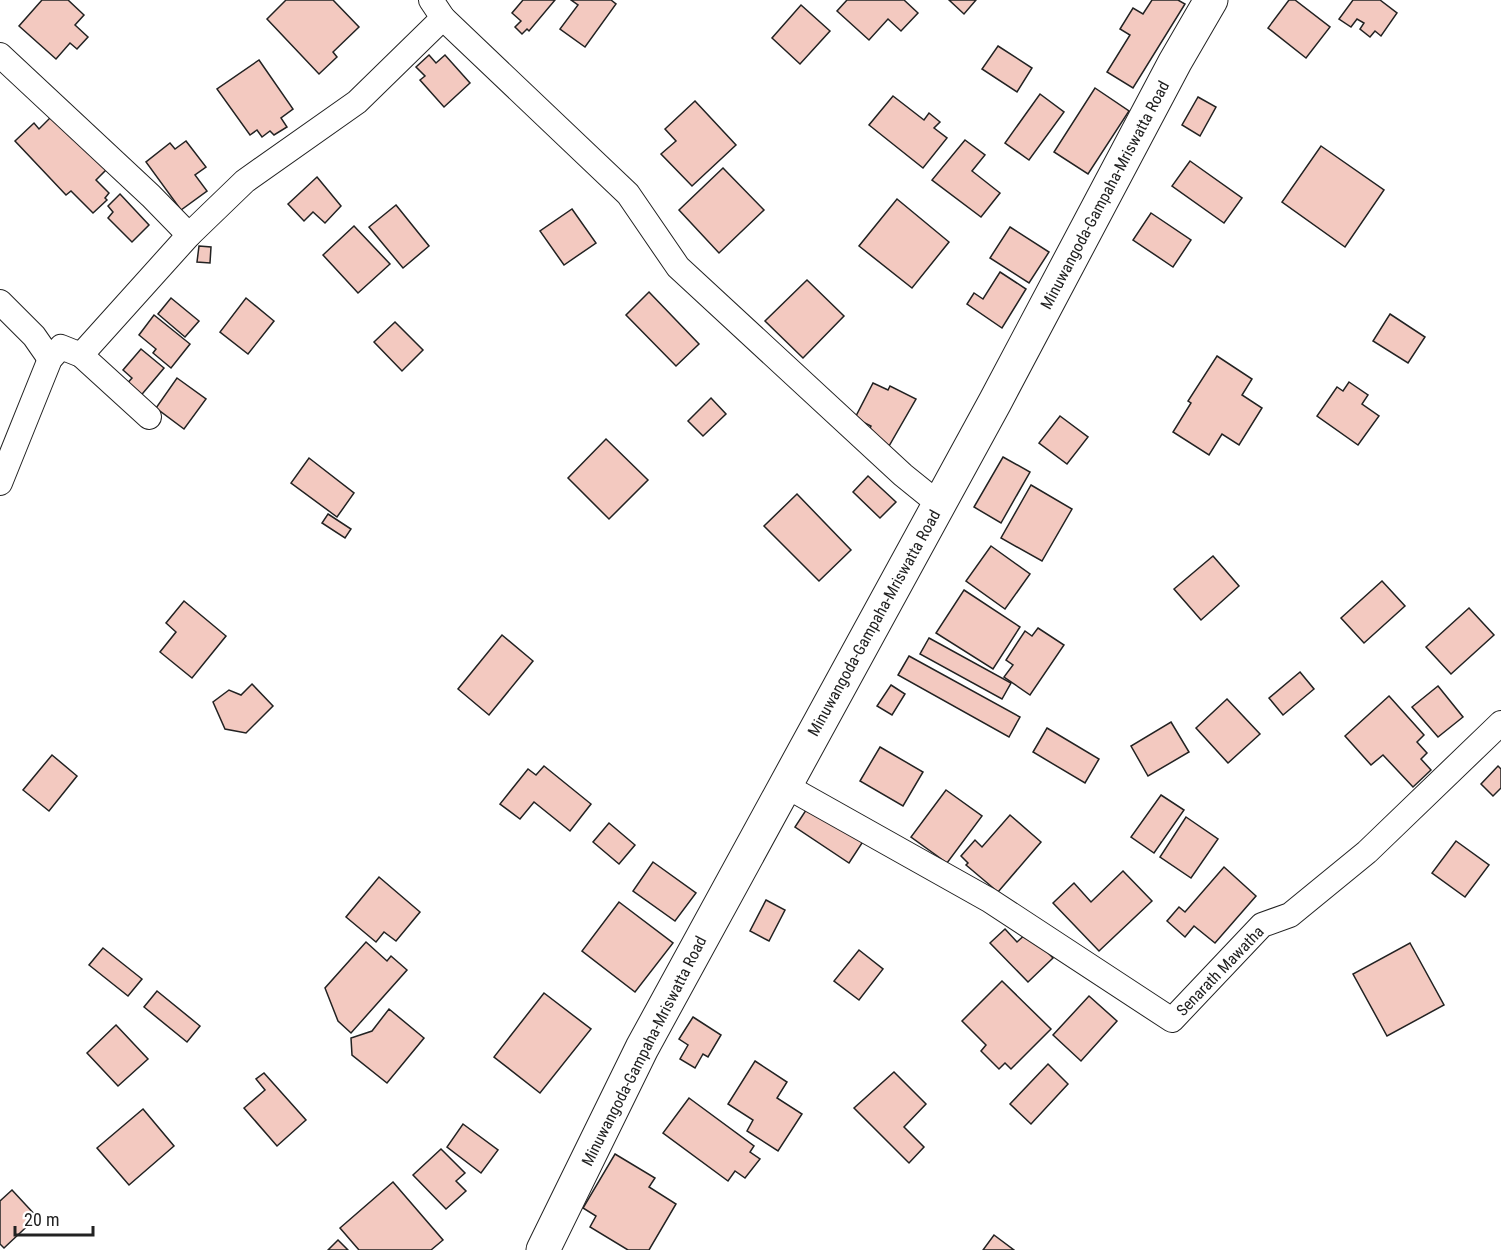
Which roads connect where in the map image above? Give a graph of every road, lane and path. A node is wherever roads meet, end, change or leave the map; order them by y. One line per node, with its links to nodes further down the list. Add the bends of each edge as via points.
1 (1212, 0): 10 (main road, Minuwangoda-Gampaha-Mriswatta Road, via 1175,62)
2 (437, 9): 4 (street, via 357,102 245,181); 10 (street, via 628,194 678,267)
3 (0, 55): 4 (street)
4 (189, 235): 6 (street)
5 (0, 302): 7 (street, via 34,336)
6 (81, 355): 7 (street, via 61,347); 8 (street)
7 (50, 359): 9 (street)
8 (149, 417)
9 (0, 483)
10 (939, 504): 12 (main road, Minuwangoda-Gampaha-Mriswatta Road)
11 (1501, 723): 12 (street, Senarath Mawatha, via 1367,852 1290,915 1262,925 1172,1020 989,900)
12 (786, 786): 13 (main road, Minuwangoda-Gampaha-Mriswatta Road, via 642,1048)
13 (543, 1250)

